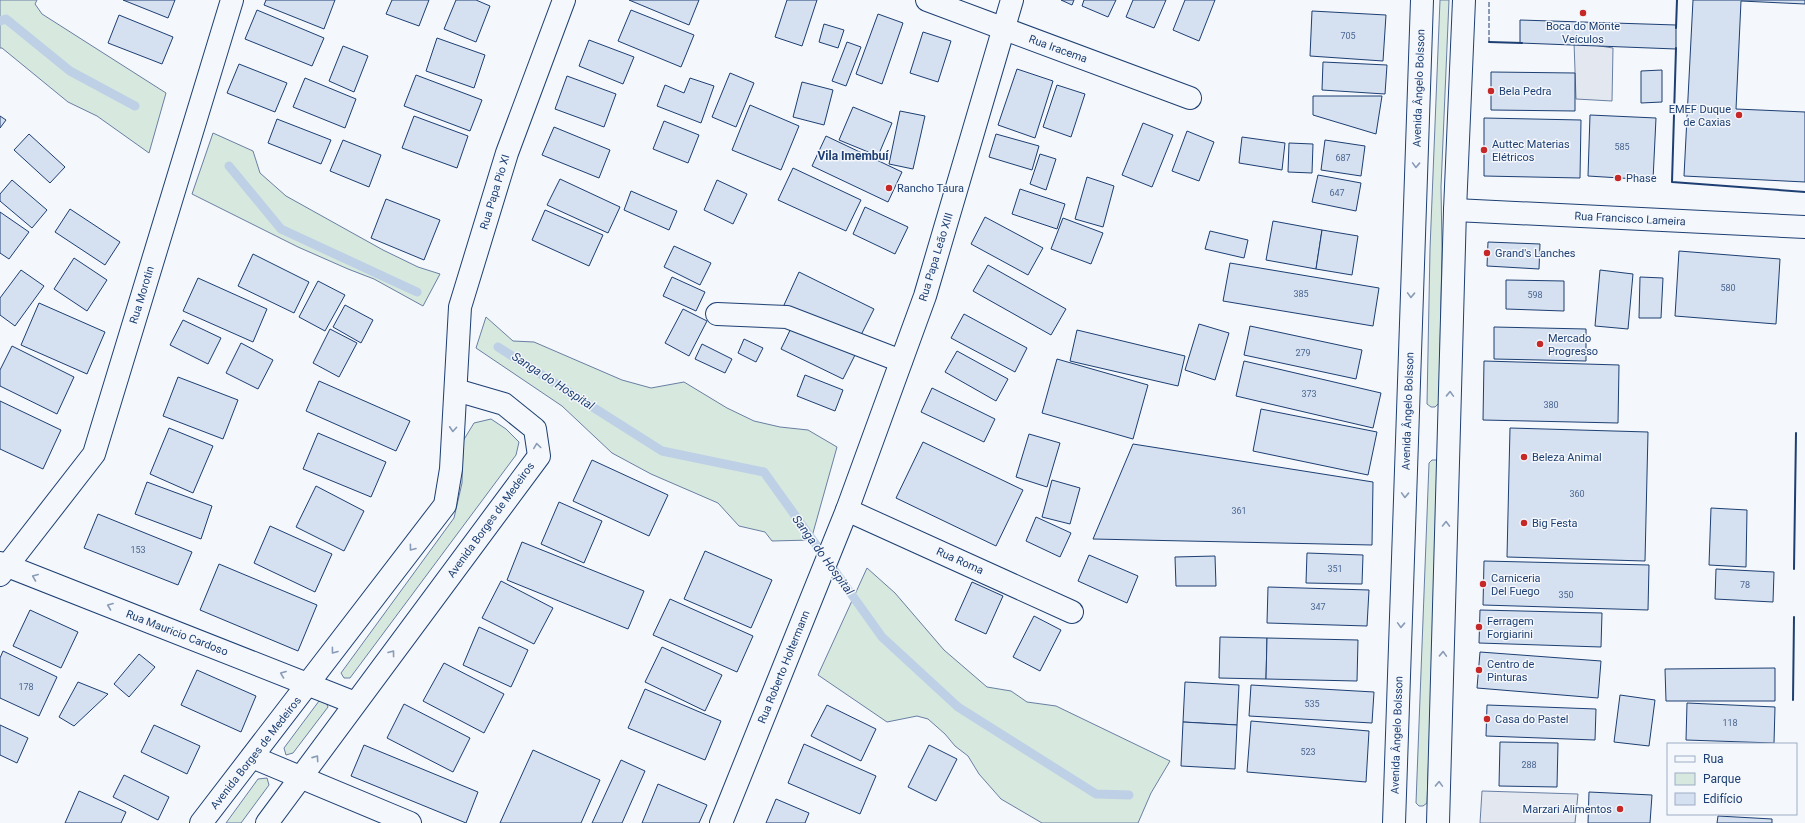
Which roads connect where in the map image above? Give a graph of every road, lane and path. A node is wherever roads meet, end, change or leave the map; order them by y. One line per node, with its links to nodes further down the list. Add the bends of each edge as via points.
1 (232, 0): 15 (street, Rua Morotin, via 94,454)
2 (564, 0): 13 (street, Rua Papa Pio XI, via 507,153 460,307)
3 (927, 0): 7 (street, Rua Iracema)
4 (1012, 0): 7 (street, Rua Papa Leão XIII)
5 (1422, 0): 25 (street, Avenida Ângelo Bolsson, one-way to 25)
6 (1464, 0): 9 (street)
7 (1003, 28): 8 (street, Rua Iracema); 12 (street, Rua Papa Leão XIII, via 925,296)
8 (1190, 98)
9 (1455, 210): 10 (street, Rua Francisco Lameira); 26 (street, one-way to 9)
10 (1805, 227)
11 (717, 314): 12 (street, via 787,317)
12 (901, 361): 14 (street, Rua Papa Leão XIII)
13 (456, 390): 17 (street, Avenida Borges de Medeiros, one-way to 17, via 445,505); 18 (street, Avenida Borges de Medeiros, one-way to 13, via 539,456 535,428 504,404)
14 (847, 510): 16 (street, Rua Roma); 24 (street, Rua Roberto Holtermann)
15 (2, 568): 17 (street, Rua Mauricio Cardoso, one-way to 15)
16 (1072, 612)
17 (308, 684): 18 (street, Rua Mauricio Cardoso); 19 (street, Avenida Borges de Medeiros)
18 (355, 703): 20 (street, Avenida Borges de Medeiros, one-way to 18)
19 (252, 757): 20 (street); 21 (street, Avenida Borges de Medeiros)
20 (302, 778): 22 (street, Avenida Borges de Medeiros); 23 (street)
21 (201, 823)
22 (267, 823)
23 (410, 823)
24 (721, 823)
25 (1394, 823)
26 (1438, 823)

